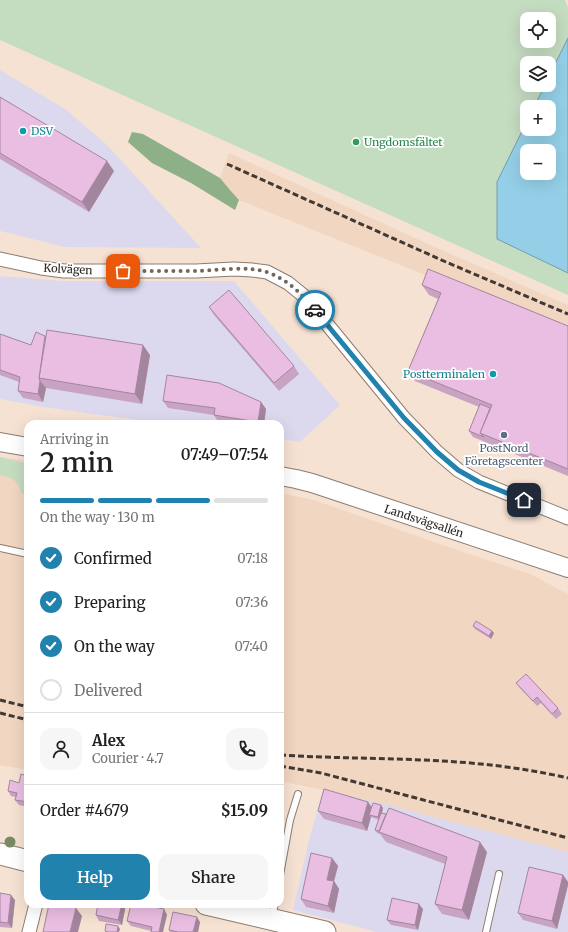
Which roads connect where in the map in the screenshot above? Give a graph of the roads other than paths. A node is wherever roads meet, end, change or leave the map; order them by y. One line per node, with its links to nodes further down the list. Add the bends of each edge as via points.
1 (0, 259): 5 (street, Kolvägen, via 64,271 234,269 267,272 288,283 304,296 404,418 458,470 479,482)
2 (0, 442): 3 (main road)
3 (24, 446)
4 (284, 477): 8 (main road, Landsvägsallén, via 312,483)
5 (568, 518)
6 (0, 548): 7 (lane)
7 (24, 553)
8 (568, 568)
9 (298, 794): 10 (lane)
10 (284, 853)
11 (0, 854): 12 (highway)
12 (24, 860)
13 (499, 874): 19 (lane)
14 (35, 908): 17 (street)
15 (239, 908): 16 (highway)
16 (272, 912): 18 (highway)
17 (29, 932)
18 (325, 932)
19 (486, 932)

